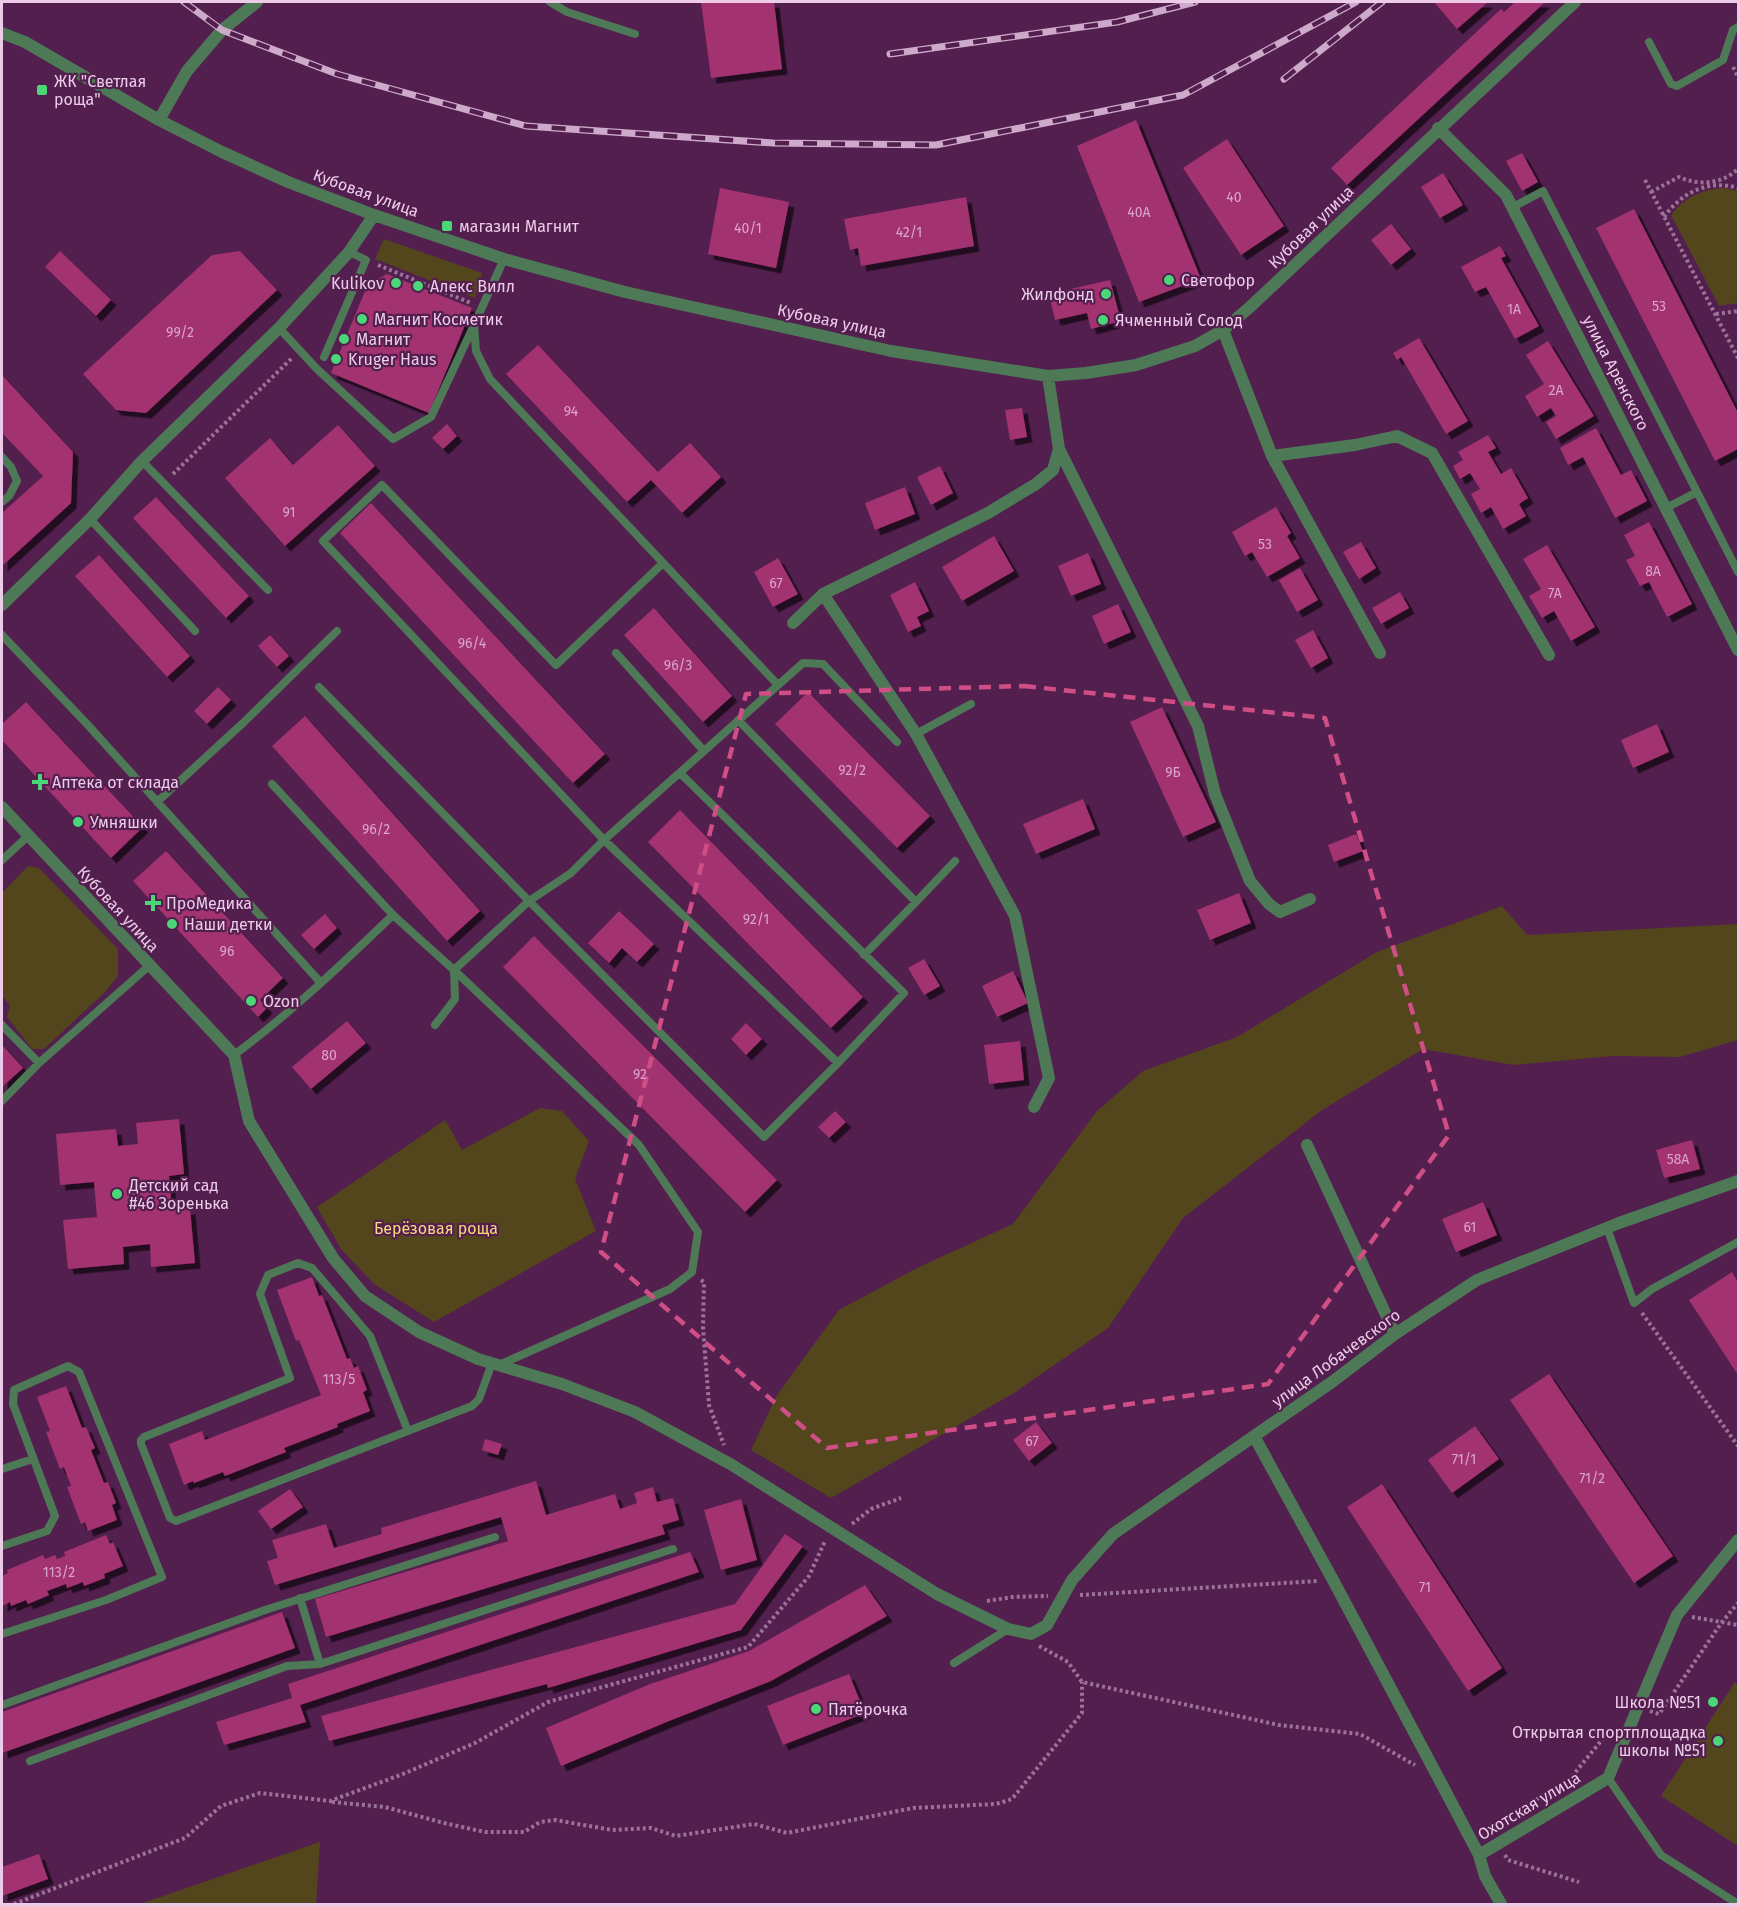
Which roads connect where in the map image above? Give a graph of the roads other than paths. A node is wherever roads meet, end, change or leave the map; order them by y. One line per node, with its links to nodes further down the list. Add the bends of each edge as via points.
1 (257, 2): 8 (street, via 222,30 187,70)
2 (550, 2): 6 (lane, via 567,12)
3 (1575, 2): 9 (street, Кубовая улица)
4 (1738, 27): 7 (lane, via 1733,30 1723,60 1677,86 1671,84)
5 (2, 33): 8 (street, Кубовая улица, via 25,42)
6 (635, 34)
7 (1648, 42)
8 (159, 120): 11 (street, Кубовая улица, via 288,182)
9 (1438, 128): 10 (street, улица Аренского, via 1504,192); 16 (street, Кубовая улица)
10 (1513, 207): 23 (lane, via 1543,191); 25 (street, улица Аренского)
11 (374, 215): 12 (street); 13 (street, Кубовая улица)
12 (349, 252): 15 (street); 17 (lane, via 366,260)
13 (504, 259): 14 (lane); 18 (street, Кубовая улица, via 625,292 891,351)
14 (474, 325): 15 (lane, via 431,417 393,440); 27 (lane, via 477,351 490,379)
15 (279, 328): 22 (street)
16 (1224, 330): 18 (street, Кубовая улица, via 1195,346 1136,365); 20 (street)
17 (324, 357)
18 (1048, 376): 19 (street)
19 (1059, 449): 30 (street, via 1053,470 1036,484 988,513); 55 (street, via 1198,726 1215,794 1250,881 1280,912)
20 (1272, 456): 38 (street); 39 (street, via 1397,436 1432,453)
21 (2, 457): 24 (lane, via 17,481)
22 (142, 461): 26 (street); 29 (lane)
23 (1697, 492): 25 (lane); 28 (lane)
24 (2, 502)
25 (1666, 508): 36 (street, улица Аренского)
26 (90, 519): 31 (street); 33 (lane)
27 (663, 563): 40 (lane); 52 (lane, via 556,665 382,485 323,541)
28 (1738, 572)
29 (268, 590)
30 (823, 594): 32 (street); 44 (street)
31 (2, 605)
32 (793, 623)
33 (195, 631)
34 (337, 631): 49 (lane)
35 (2, 635): 49 (lane)
36 (1738, 650)
37 (616, 653): 46 (lane)
38 (1380, 653)
39 (1549, 655)
40 (778, 685): 43 (lane); 45 (lane, via 803,663 823,664)
41 (319, 687): 56 (lane)
42 (971, 704): 44 (lane)
43 (738, 720): 46 (lane); 57 (lane)
44 (916, 734): 69 (street, via 1015,916 1049,1078)
45 (897, 742)
46 (704, 751): 47 (lane)
47 (680, 772): 52 (lane); 59 (lane)
48 (273, 784): 58 (lane)
49 (157, 802): 62 (lane)
50 (2, 807): 51 (street, Кубовая улица)
51 (28, 836): 53 (lane); 60 (street, Кубовая улица)
52 (604, 840): 56 (lane, via 571,873); 66 (lane)
53 (2, 860)
54 (955, 861): 57 (lane)
55 (1310, 899)
56 (529, 901): 61 (lane); 66 (lane, via 764,1137)
57 (916, 902): 59 (lane)
58 (393, 915): 61 (lane); 62 (lane)
59 (864, 955): 66 (lane, via 904,993)
60 (150, 965): 65 (street); 67 (lane, Кубовая улица)
61 (454, 970): 64 (lane, via 455,999); 75 (lane, via 639,1145 698,1232 692,1272 670,1289)
62 (321, 984): 65 (lane)
63 (2, 1025): 67 (lane)
64 (435, 1025)
65 (234, 1055): 75 (street, via 249,1122 333,1258 365,1296 419,1332)
66 (838, 1063)
67 (39, 1064): 68 (lane, Кубовая улица)
68 (2, 1101)
69 (1034, 1107)
70 (1307, 1145): 74 (street)
71 (1738, 1181): 72 (street, улица Лобачевского)
72 (1607, 1228): 73 (lane, via 1634,1303); 74 (street, улица Лобачевского, via 1477,1280)
73 (1738, 1242)
74 (1395, 1334): 77 (street, улица Лобачевского)
75 (495, 1364): 76 (lane, via 476,1403); 85 (street, via 635,1412 732,1465 937,1594)
76 (408, 1431): 76 (lane, via 370,1336 312,1268 298,1263 268,1275 260,1294 290,1378 144,1437 141,1444 170,1518 176,1521)
77 (1254, 1437): 85 (street, улица Лобачевского, via 1113,1534 1072,1580 1047,1625 1030,1634); 92 (street)
78 (33, 1460): 79 (lane); 82 (lane, via 55,1516 47,1532); 86 (lane, via 12,1404 14,1390 68,1366 79,1372 162,1577)
79 (2, 1469)
80 (495, 1537): 84 (lane)
81 (1738, 1540): 91 (street, via 1677,1615)
82 (2, 1546)
83 (673, 1549): 88 (lane)
84 (300, 1598): 88 (lane); 89 (lane)
85 (1008, 1629): 87 (lane)
86 (2, 1634)
87 (954, 1663)
88 (320, 1664): 90 (lane, via 287,1666)
89 (2, 1705)
90 (30, 1761)
91 (1608, 1778): 92 (street, Охотская улица); 93 (lane, via 1661,1855)
92 (1479, 1855): 94 (street)
93 (1738, 1904)
94 (1501, 1905)

